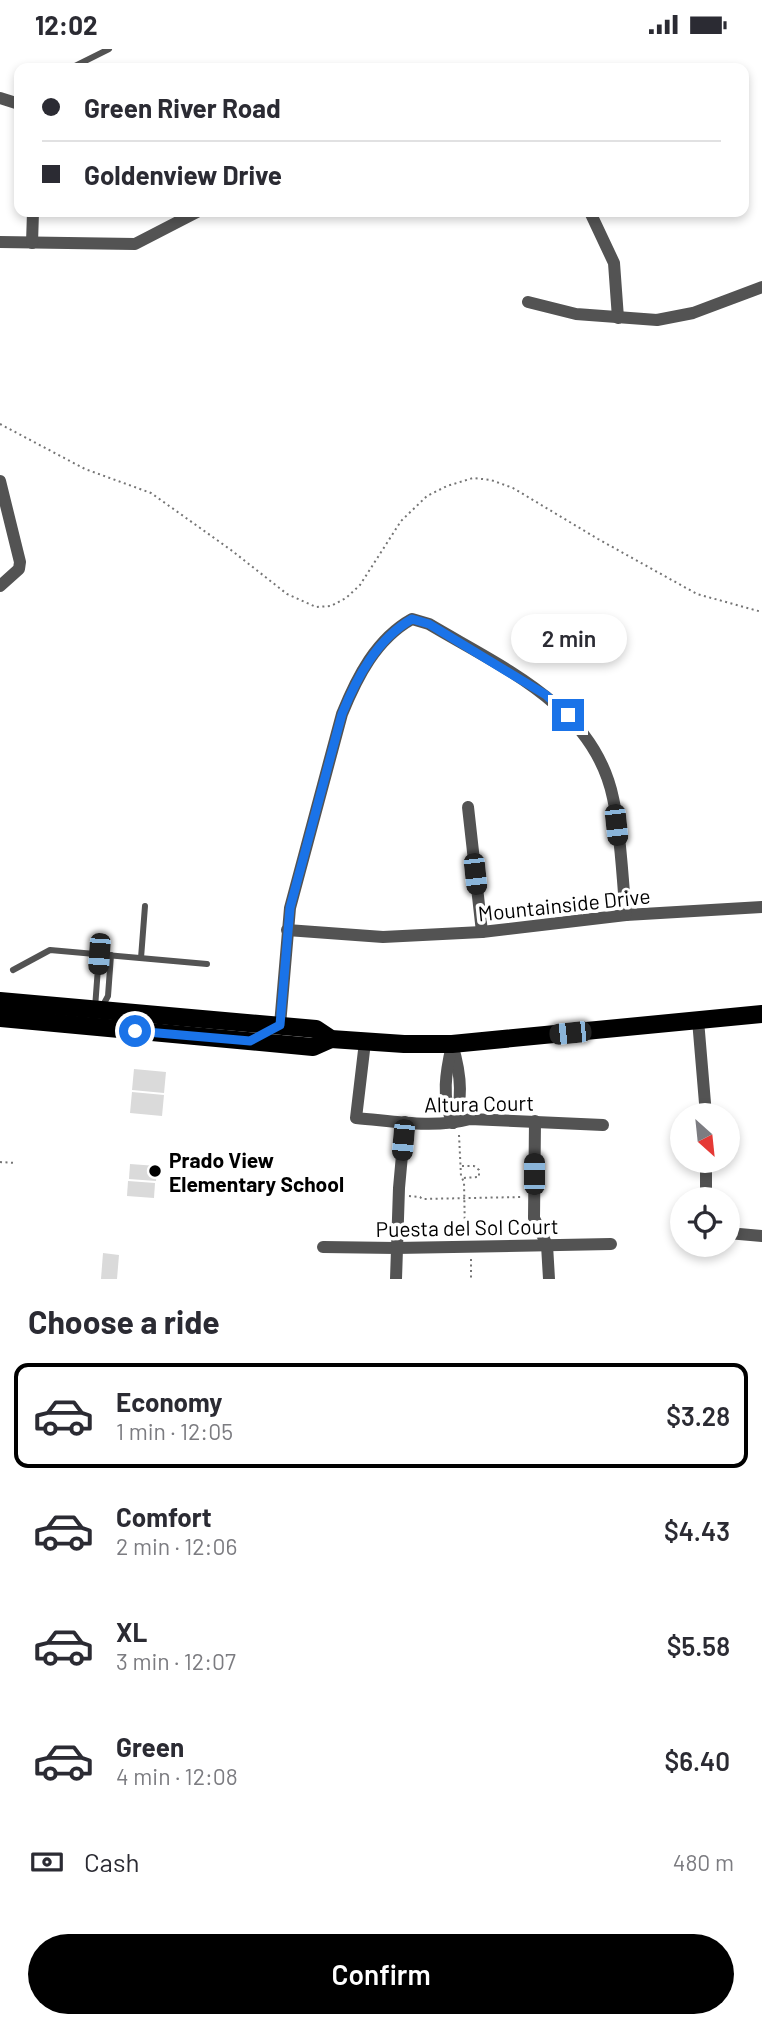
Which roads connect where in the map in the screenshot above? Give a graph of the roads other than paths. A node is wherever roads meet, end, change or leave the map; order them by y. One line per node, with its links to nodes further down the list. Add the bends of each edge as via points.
1 (109, 49): 2 (lane)
2 (81, 63)
3 (33, 217): 7 (street)
4 (187, 217): 7 (street, via 135,244)
5 (592, 217): 10 (street, via 614,263)
6 (0, 242): 7 (street)
7 (33, 243)
8 (762, 287): 10 (street, via 693,313 657,320)
9 (528, 302): 10 (street, via 576,314)
10 (618, 317)
11 (0, 481): 12 (street, via 20,562 19,569)
12 (0, 586)
13 (468, 807): 18 (street)
14 (145, 906): 21 (lane)
15 (762, 907): 16 (street, Mountainside Drive)
16 (626, 915): 17 (street, via 614,799 590,742 546,695 429,624 412,619 397,628 369,660 342,714 298,872); 18 (street, Mountainside Drive)
17 (287, 930): 18 (street, Mountainside Drive, via 383,937); 29 (street)
18 (482, 932)
19 (99, 954): 20 (lane); 23 (lane, via 50,950); 25 (lane)
20 (111, 955): 21 (lane); 25 (lane, via 108,996)
21 (141, 958): 22 (lane)
22 (207, 964)
23 (13, 970)
24 (0, 1000): 25 (main road)
25 (98, 1008): 29 (main road); 30 (main road)
26 (762, 1014): 28 (main road)
27 (0, 1018): 30 (main road)
28 (698, 1020): 34 (main road); 35 (street)
29 (280, 1025): 31 (main road, via 316,1029); 32 (main road)
30 (85, 1026): 32 (main road)
31 (331, 1039): 32 (main road, via 313,1047); 33 (main road)
32 (250, 1041)
33 (365, 1042): 34 (main road); 37 (street, Altura Court, via 356,1118)
34 (452, 1044): 39 (street, via 446,1110)
35 (705, 1103)
36 (535, 1121): 38 (street, Altura Court); 39 (street, Altura Court, via 470,1119); 43 (street, via 534,1217)
37 (405, 1122): 39 (street, Altura Court); 45 (street)
38 (603, 1125)
39 (456, 1129)
40 (740, 1234): 41 (street)
41 (762, 1236)
42 (611, 1244): 43 (street, Puesta del Sol Court)
43 (547, 1245): 45 (street, Puesta del Sol Court); 47 (street)
44 (323, 1247): 45 (street, Puesta del Sol Court)
45 (396, 1248): 46 (street)
46 (396, 1279)
47 (549, 1279)

